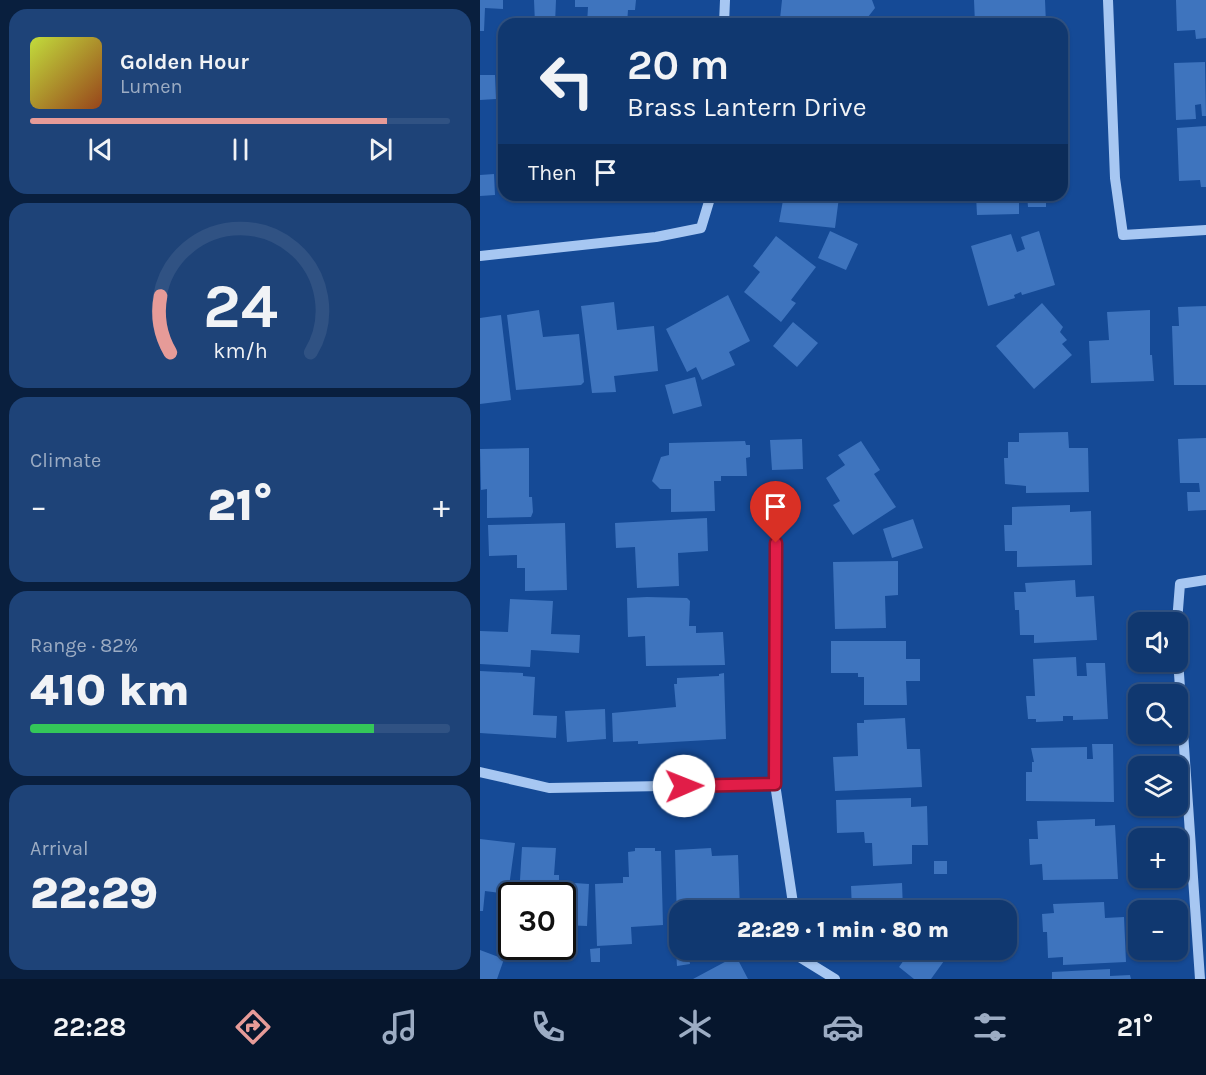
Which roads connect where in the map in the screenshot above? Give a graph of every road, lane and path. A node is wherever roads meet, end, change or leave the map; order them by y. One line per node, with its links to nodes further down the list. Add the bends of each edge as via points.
1 (725, 0): 3 (street)
2 (1108, 0): 5 (street, via 1115,178 1123,235)
3 (724, 18)
4 (709, 201): 6 (street, via 701,228 656,237)
5 (1206, 230)
6 (480, 256)
7 (776, 543): 12 (street)
8 (1206, 580): 9 (street, via 1180,584)
9 (1178, 612)
10 (1179, 672): 16 (street)
11 (480, 772): 12 (street, via 549,788)
12 (775, 784): 13 (street)
13 (792, 900)
14 (804, 960): 15 (street)
15 (835, 979)
16 (1200, 979)

